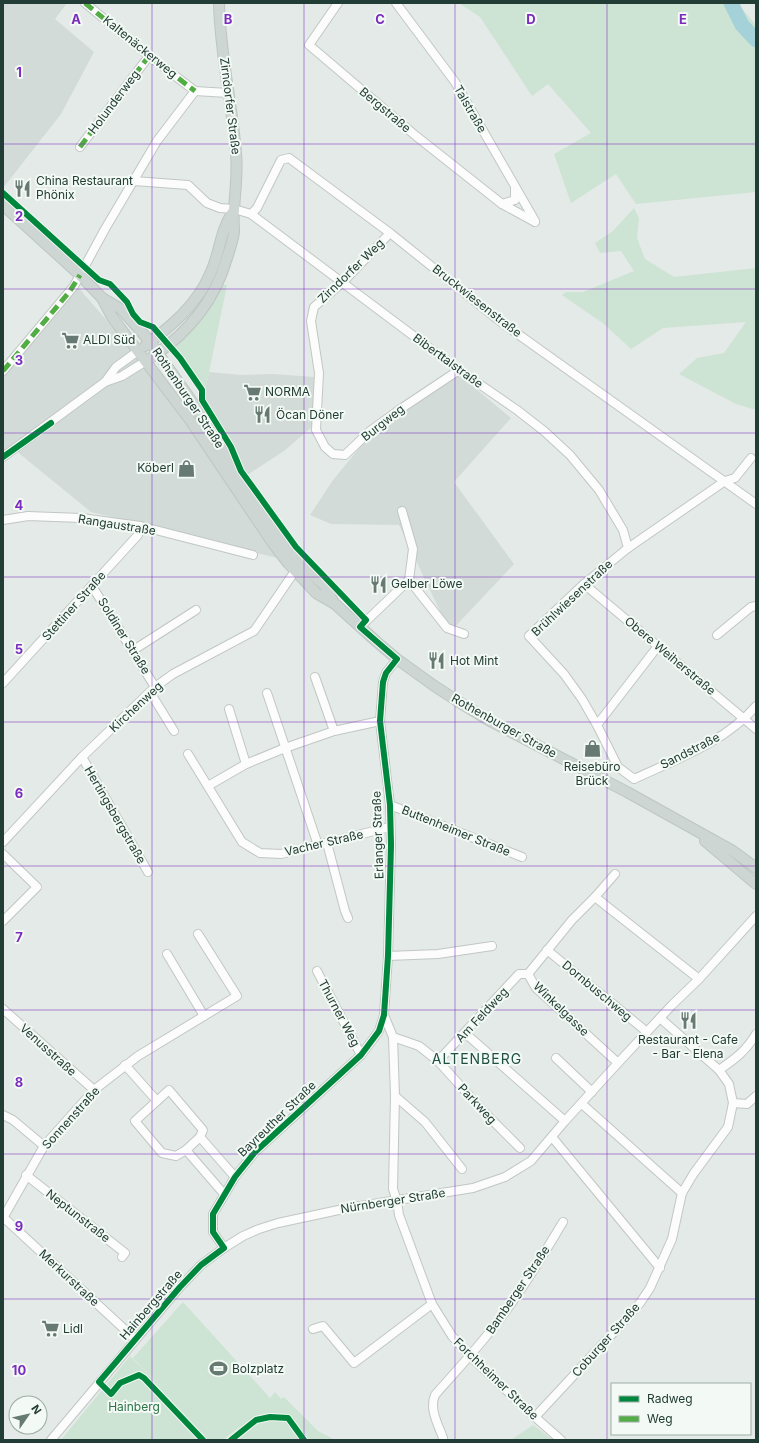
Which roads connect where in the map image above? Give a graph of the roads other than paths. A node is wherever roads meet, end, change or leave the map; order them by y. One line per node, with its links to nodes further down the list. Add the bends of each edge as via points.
1 (85, 3): 5 (street, Kaltenäckerweg)
2 (219, 3): 7 (main road, Zirndorfer Straße)
3 (338, 3): 12 (street, Bergstraße, via 309,45 406,128)
4 (396, 3): 10 (street, Talstraße, via 455,82)
5 (149, 56): 6 (street, Kaltenäckerweg); 8 (street, Holunderweg)
6 (195, 91): 7 (street); 9 (street, via 157,141)
7 (228, 93): 13 (main road, Zirndorfer Straße, via 236,153)
8 (80, 147)
9 (134, 181): 13 (street, Biberttalstraße, via 188,185 207,203 220,208); 17 (street)
10 (515, 187): 12 (street, via 515,200); 15 (street, Talstraße)
11 (3, 204): 17 (main road, Rothenburger Straße)
12 (502, 204): 15 (street, Bergstraße)
13 (234, 209): 14 (street, Biberttalstraße); 20 (main road, Zirndorfer Straße, via 204,286 185,312 165,332); 22 (main road, Zirndorfer Straße, via 234,232 227,259 208,303 173,342)
14 (251, 214): 16 (street, Bruckwiesenstraße, via 257,208 281,160 289,158); 18 (street, Biberttalstraße)
15 (535, 222)
16 (390, 233): 18 (street, Zirndorfer Weg); 30 (street, Bruckwiesenstraße, via 501,322)
17 (80, 275): 19 (main road, Rothenburger Straße); 24 (street)
18 (343, 282): 25 (street, Biberttalstraße); 27 (street, Zirndorfer Weg, via 314,307 311,321 319,373)
19 (102, 298): 20 (main road, Rothenburger Straße, via 120,309); 21 (main road, Rothenburger Straße, via 112,317)
20 (150, 342): 21 (main road, Zirndorfer Straße); 22 (main road, Rothenburger Straße)
21 (138, 351): 23 (main road, Rothenburger Straße); 26 (street, via 116,367)
22 (158, 353): 23 (main road, Zirndorfer Straße); 41 (main road, Rothenburger Straße, via 205,420 254,502 302,564 324,586)
23 (146, 361): 26 (street, via 122,376); 37 (main road, Rothenburger Straße)
24 (3, 370)
25 (459, 370): 27 (street, Burgweg, via 370,431 345,455 333,454 325,447); 35 (street, Biberttalstraße, via 539,427 570,456 599,490 623,530)
26 (105, 382): 28 (street)
27 (316, 430)
28 (3, 457)
29 (751, 458): 30 (street, via 735,478)
30 (725, 481): 31 (street, Bruckwiesenstraße); 35 (street, Brühlwiesenstraße)
31 (756, 504)
32 (402, 511): 38 (street, via 413,549)
33 (3, 520): 34 (street, Rangaustraße, via 36,516 81,518)
34 (140, 526): 36 (street, Rangaustraße); 40 (street, Stettiner Straße, via 138,535)
35 (628, 548): 39 (street, Brühlwiesenstraße)
36 (253, 555)
37 (295, 572): 41 (main road, Rothenburger Straße, via 316,593); 52 (street, Kirchenweg, via 254,631 173,674)
38 (409, 580): 44 (street); 45 (street, via 446,628)
39 (584, 584): 47 (street, Obere Weiherstraße); 58 (street, Brühlwiesenstraße, via 529,636 564,674)
40 (92, 586): 48 (street, Soldiner Straße); 51 (street, Stettiner Straße)
41 (335, 604): 44 (main road, Rothenburger Straße)
42 (756, 606): 46 (street, via 751,606)
43 (196, 610): 48 (street)
44 (360, 627): 49 (main road, Rothenburger Straße)
45 (464, 634)
46 (716, 635)
47 (658, 646): 56 (street, Obere Weiherstraße); 58 (street)
48 (132, 651): 52 (street, Soldiner Straße)
49 (397, 659): 57 (street, Erlanger Straße, via 382,682); 70 (main road, Rothenburger Straße, via 492,722 620,788)
50 (315, 677): 60 (street)
51 (3, 683)
52 (153, 689): 61 (street); 64 (street, Kirchenweg)
53 (266, 693): 62 (street)
54 (756, 706): 56 (street, Sandstraße)
55 (229, 709): 65 (street)
56 (744, 719): 59 (street, Obere Weiherstraße); 66 (street, Sandstraße, via 714,741 634,779)
57 (380, 721): 60 (street); 68 (street, Erlanger Straße)
58 (597, 725): 66 (street, Brühlwiesenstraße)
59 (756, 729)
60 (334, 731): 62 (street)
61 (174, 732)
62 (285, 748): 65 (street); 73 (street)
63 (188, 754): 67 (street, Vacher Straße)
64 (82, 757): 71 (street, Kirchenweg); 77 (street, Hertingsbergstraße)
65 (246, 764): 67 (street)
66 (618, 767)
67 (208, 786): 73 (street, Vacher Straße, via 242,842 260,852 281,854)
68 (390, 805): 69 (street, Erlanger Straße); 75 (street, Buttenheimer Straße)
69 (390, 827): 72 (street, Vacher Straße); 88 (street, Erlanger Straße)
70 (688, 827): 76 (main road, Rothenburger Straße, via 732,851); 79 (main road, Rothenburger Straße)
71 (3, 842)
72 (327, 843): 73 (street, Vacher Straße); 82 (street)
73 (318, 845)
74 (3, 854): 83 (street, via 37,887)
75 (522, 858)
76 (756, 868)
77 (148, 872)
78 (615, 874): 80 (street, Winkelgasse)
79 (756, 884)
80 (595, 897): 86 (street, Winkelgasse); 91 (street)
81 (756, 916): 91 (street, Nürnberger Straße)
82 (348, 918)
83 (3, 921)
84 (198, 934): 94 (street, Sonnenstraße, via 237,996)
85 (492, 946): 88 (street, via 438,954)
86 (547, 950): 90 (street, Winkelgasse); 96 (street, Dornbuschweg)
87 (167, 954): 94 (street)
88 (388, 956): 93 (street, Erlanger Straße)
89 (317, 971): 100 (street, Thurner Weg)
90 (528, 974): 97 (street, Am Feldweg, via 519,974); 103 (street, Winkelgasse, via 536,988)
91 (699, 979): 95 (street, Nürnberger Straße)
92 (3, 1009): 106 (street, Venusstraße)
93 (384, 1015): 99 (street, Erlanger Straße); 100 (street, Bayreuther Straße, via 379,1031)
94 (204, 1016): 104 (street, Sonnenstraße)
95 (660, 1018): 96 (street, Nürnberger Straße); 105 (street)
96 (647, 1032): 103 (street, Nürnberger Straße)
97 (465, 1033): 102 (street, Am Feldweg); 114 (street)
98 (756, 1034): 105 (street, via 750,1045)
99 (393, 1037): 102 (street, Parkweg, via 419,1046); 108 (street, Erlanger Straße)
100 (361, 1055): 122 (street, Bayreuther Straße, via 255,1152)
101 (556, 1058): 107 (street)
102 (438, 1061): 118 (street, Parkweg)
103 (618, 1063): 107 (street, Nürnberger Straße)
104 (125, 1066): 106 (street, Sonnenstraße); 110 (street)
105 (719, 1070): 111 (street, Coburger Straße, via 729,1084)
106 (94, 1090): 117 (street, Sonnenstraße)
107 (592, 1092): 112 (street, Nürnberger Straße)
108 (395, 1096): 120 (street, via 425,1122); 125 (street, Erlanger Straße, via 393,1189)
109 (756, 1096): 111 (street, via 747,1104)
110 (157, 1101): 115 (street, Bayreuther Straße, via 169,1090 203,1130); 119 (street, Bayreuther Straße, via 135,1121 162,1153 176,1156)
111 (733, 1103): 123 (street, Coburger Straße, via 728,1127)
112 (582, 1104): 114 (street, Nürnberger Straße); 123 (street)
113 (3, 1115): 117 (street, via 13,1120)
114 (565, 1121): 116 (street, Nürnberger Straße)
115 (200, 1137): 119 (street, Bayreuther Straße); 122 (street, Bayreuther Straße)
116 (552, 1137): 125 (street, Nürnberger Straße, via 531,1161 504,1177 473,1188); 130 (street)
117 (44, 1146): 121 (street, Sonnenstraße)
118 (520, 1148)
119 (186, 1150): 124 (street)
120 (462, 1169)
121 (26, 1175): 126 (street, Sonnenstraße); 129 (street, Neptunstraße, via 125,1253)
122 (235, 1177): 124 (street, Bayreuther Straße)
123 (682, 1193): 130 (street, Coburger Straße, via 672,1239)
124 (224, 1194): 128 (street, Bayreuther Straße, via 213,1214 213,1232)
125 (397, 1201): 128 (street, Nürnberger Straße, via 348,1208 278,1223 242,1236); 131 (street, Forchheimer Straße, via 399,1215)
126 (3, 1217): 133 (street, Merkurstraße)
127 (563, 1222): 134 (street, Bamberger Straße, via 519,1292)
128 (224, 1248): 133 (street, Hainbergstraße, via 180,1287)
129 (122, 1257)
130 (660, 1268): 135 (street, Coburger Straße, via 640,1303)
131 (432, 1304): 132 (street, via 354,1362 323,1326); 134 (street, Forchheimer Straße, via 452,1336)
132 (313, 1329)
133 (135, 1339): 137 (street, Hainbergstraße)
134 (470, 1356): 135 (street, Forchheimer Straße); 136 (street, Bamberger Straße, via 434,1395 433,1411)
135 (535, 1417): 138 (street, Forchheimer Straße)
136 (443, 1438)
137 (51, 1440)
138 (561, 1440)

